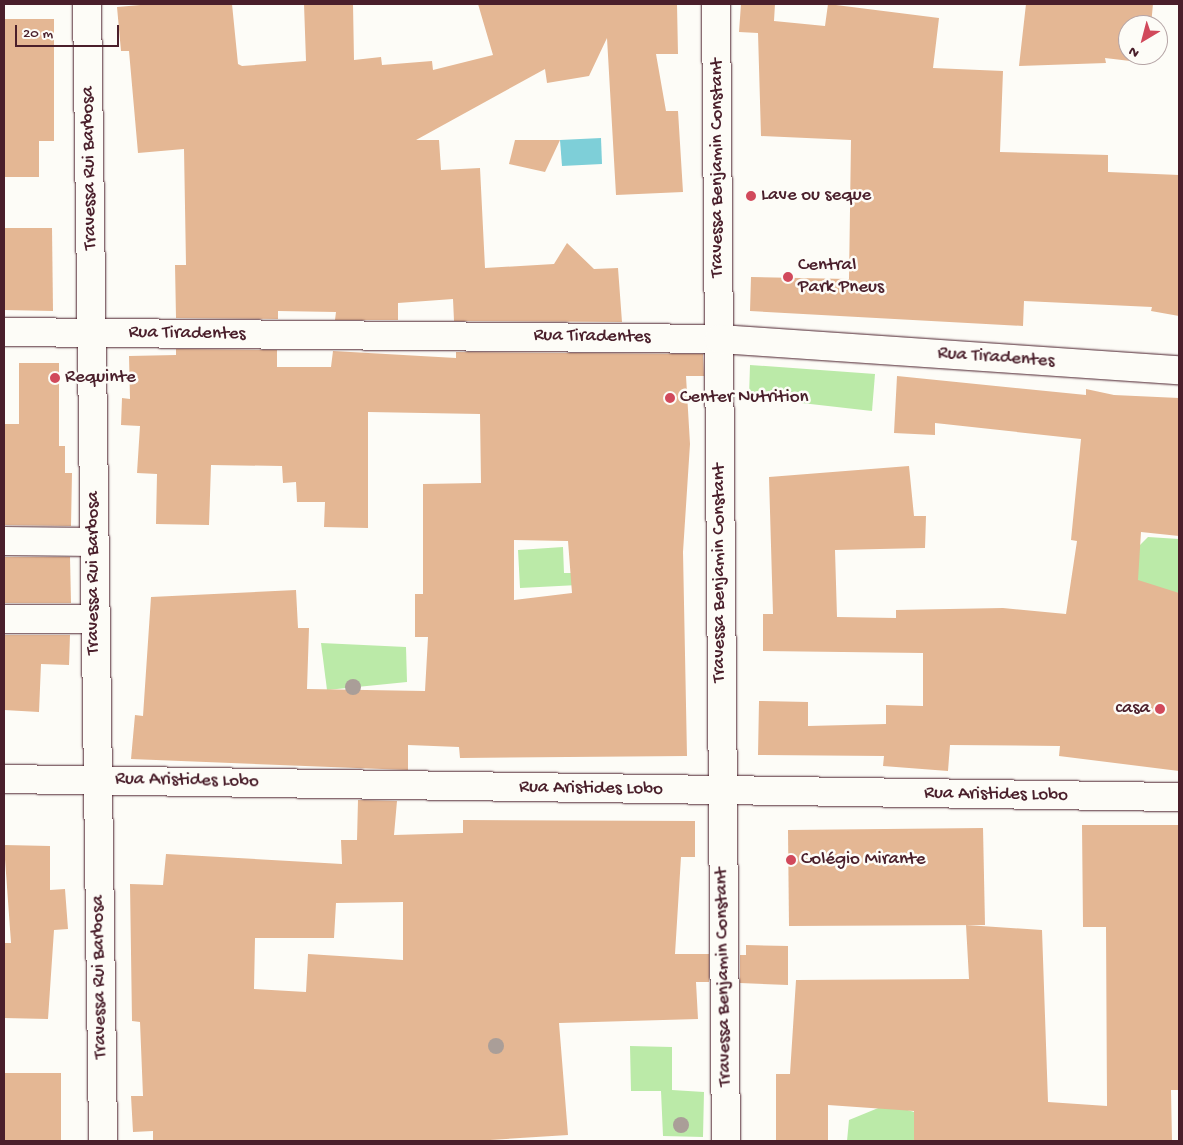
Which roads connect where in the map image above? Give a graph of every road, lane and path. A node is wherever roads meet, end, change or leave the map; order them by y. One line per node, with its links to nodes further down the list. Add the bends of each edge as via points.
1 (87, 4): 4 (street, Travessa Rui Barbosa)
2 (716, 4): 5 (street, Travessa Benjamin Constant)
3 (4, 332): 4 (street, Rua Tiradentes)
4 (92, 333): 5 (street, Rua Tiradentes); 8 (street, Travessa Rui Barbosa)
5 (719, 338): 6 (street, Rua Tiradentes); 13 (street, Travessa Benjamin Constant)
6 (1179, 370)
7 (4, 540): 8 (street)
8 (94, 542): 10 (street, Travessa Rui Barbosa)
9 (4, 619): 10 (street)
10 (95, 619): 12 (street, Travessa Rui Barbosa)
11 (4, 779): 12 (street, Rua Aristides Lobo)
12 (95, 780): 13 (street, Rua Aristides Lobo); 15 (street, Travessa Rui Barbosa)
13 (721, 792): 14 (street, Rua Aristides Lobo); 16 (street, Travessa Benjamin Constant)
14 (1179, 797)
15 (103, 1141)
16 (726, 1141)

